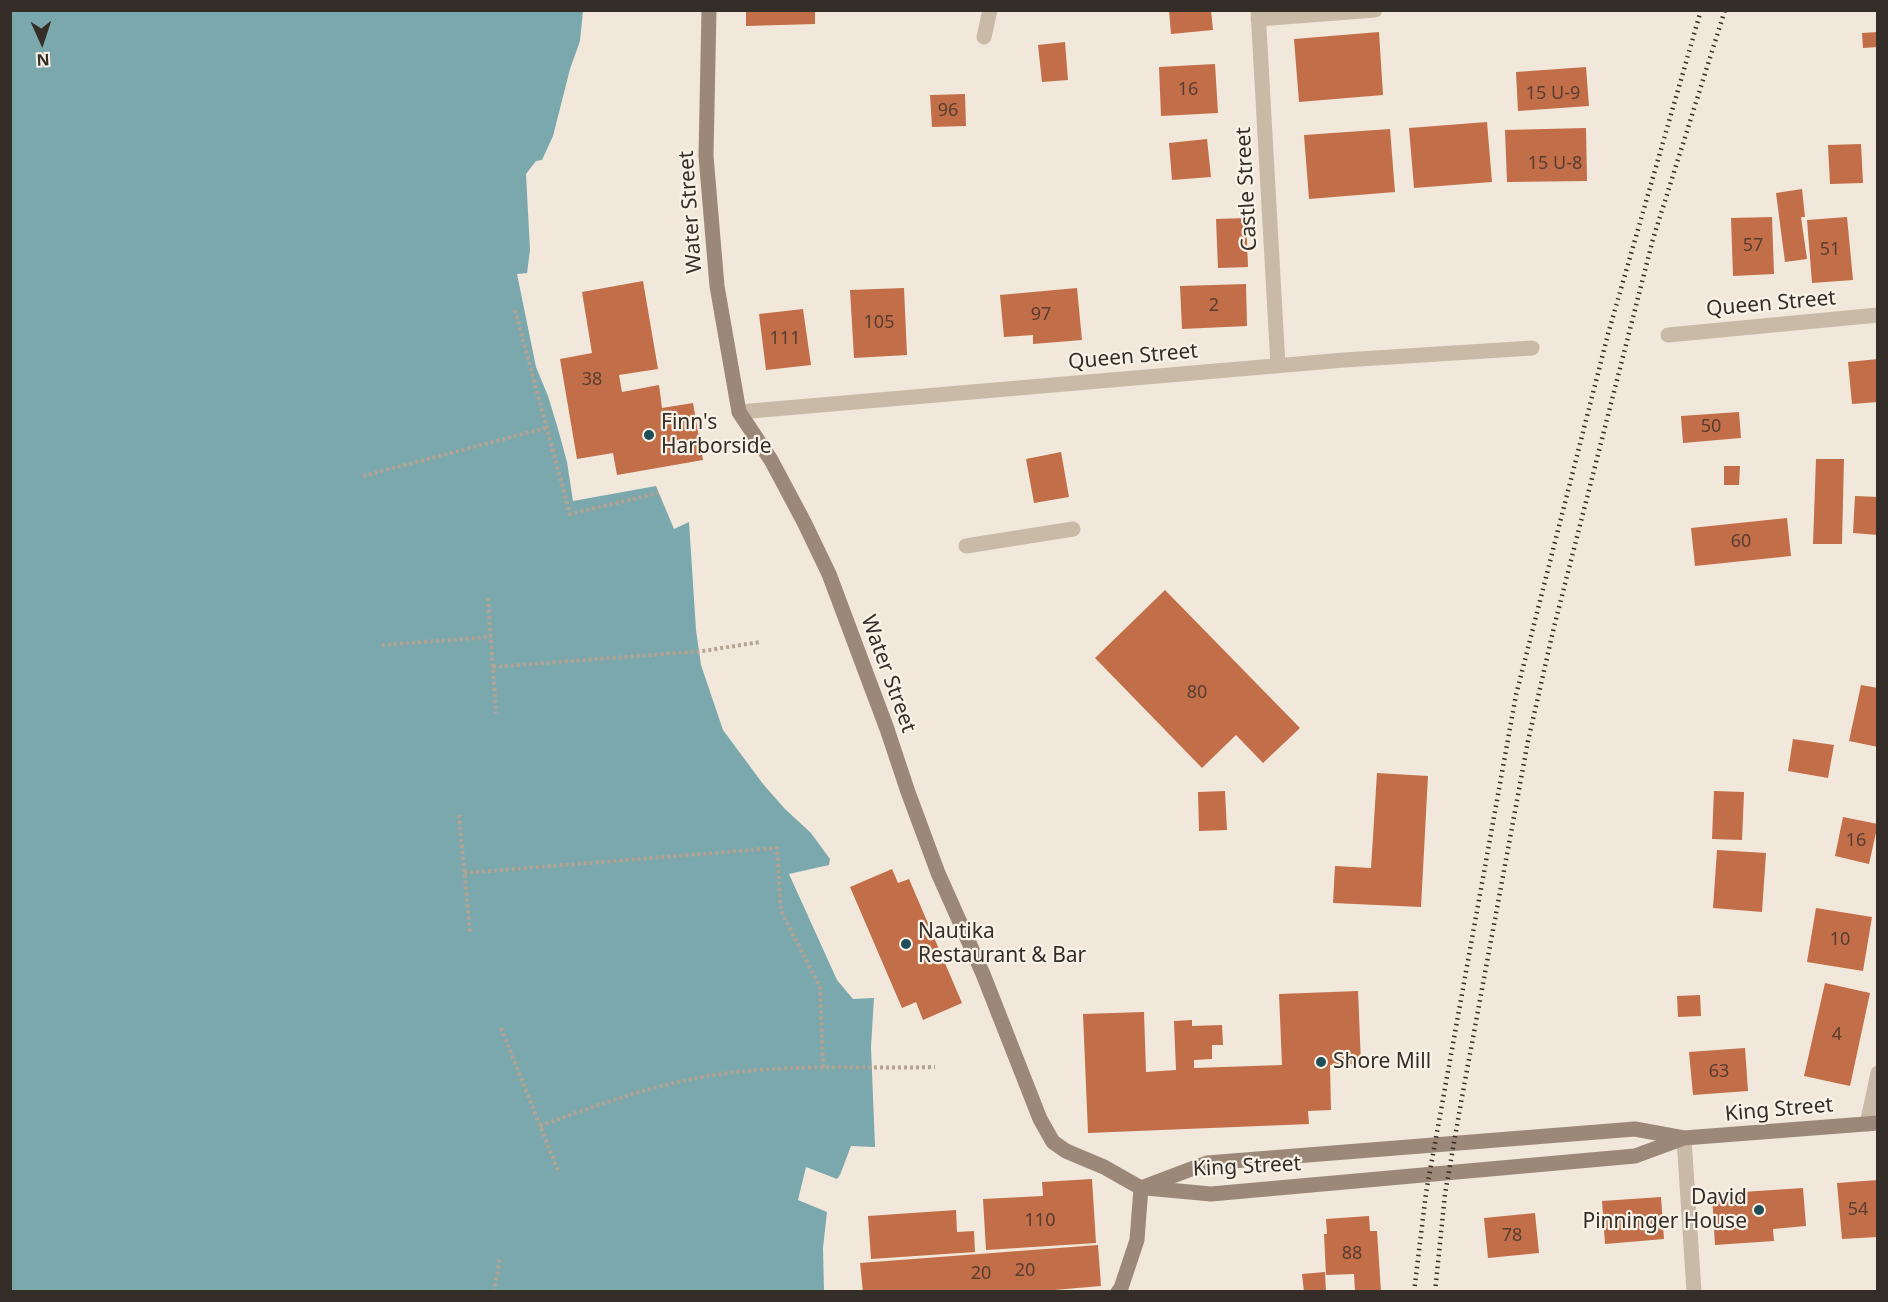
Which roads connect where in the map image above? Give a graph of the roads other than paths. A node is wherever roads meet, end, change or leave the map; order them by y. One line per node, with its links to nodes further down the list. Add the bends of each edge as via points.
1 (709, 10): 10 (street, Water Street, via 706,156 717,286)
2 (990, 10): 5 (street)
3 (1374, 10): 4 (street)
4 (1258, 15): 9 (street, Castle Street)
5 (984, 37)
6 (1878, 315): 7 (street, Queen Street)
7 (1668, 335)
8 (1532, 348): 9 (street, Queen Street)
9 (1278, 366): 10 (street, Queen Street)
10 (739, 412): 16 (street, Water Street, via 771,460 828,574 938,873 1040,1119 1053,1142 1066,1152)
11 (1073, 529): 12 (street)
12 (966, 546)
13 (1878, 1073): 14 (street)
14 (1872, 1123): 15 (street, King Street)
15 (1684, 1138): 16 (street, King Street, via 1635,1156 1211,1194); 16 (street, King Street, via 1635,1129 1207,1163); 18 (street)
16 (1141, 1188): 17 (street, via 1137,1240)
17 (1118, 1292)
18 (1694, 1292)

